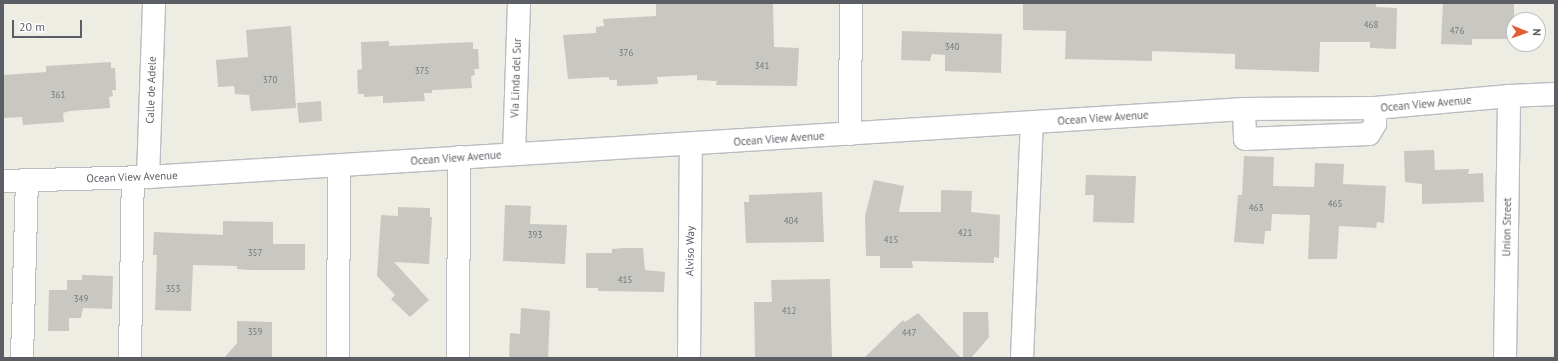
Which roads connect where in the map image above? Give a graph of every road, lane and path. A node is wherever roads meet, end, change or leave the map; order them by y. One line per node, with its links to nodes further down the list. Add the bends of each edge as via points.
1 (154, 3): 16 (street, Calle de Adele)
2 (518, 3): 13 (street, Via Linda del Sur)
3 (851, 3): 10 (street)
4 (1555, 94): 5 (street, Ocean View Avenue)
5 (1509, 96): 6 (street, Ocean View Avenue); 25 (street, Union Street)
6 (1375, 108): 8 (street, Ocean View Avenue); 11 (street, via 1375,124 1370,134)
7 (1244, 109): 8 (street, Ocean View Avenue); 9 (street, Ocean View Avenue); 11 (street, via 1245,139)
8 (1326, 109): 11 (street)
9 (1032, 123): 10 (street, Ocean View Avenue); 24 (street)
10 (850, 134): 12 (street, Ocean View Avenue)
11 (1327, 136)
12 (692, 144): 13 (street, Ocean View Avenue); 23 (street, Alviso Way)
13 (514, 154): 14 (street, Ocean View Avenue)
14 (459, 157): 15 (street, Ocean View Avenue); 22 (street)
15 (339, 166): 16 (street, Ocean View Avenue); 21 (street)
16 (140, 177): 17 (street, Ocean View Avenue); 20 (street, Calle de Adele)
17 (28, 180): 18 (street, Ocean View Avenue); 19 (street)
18 (3, 181)
19 (22, 358)
20 (130, 358)
21 (338, 358)
22 (458, 358)
23 (689, 358)
24 (1022, 358)
25 (1505, 358)

